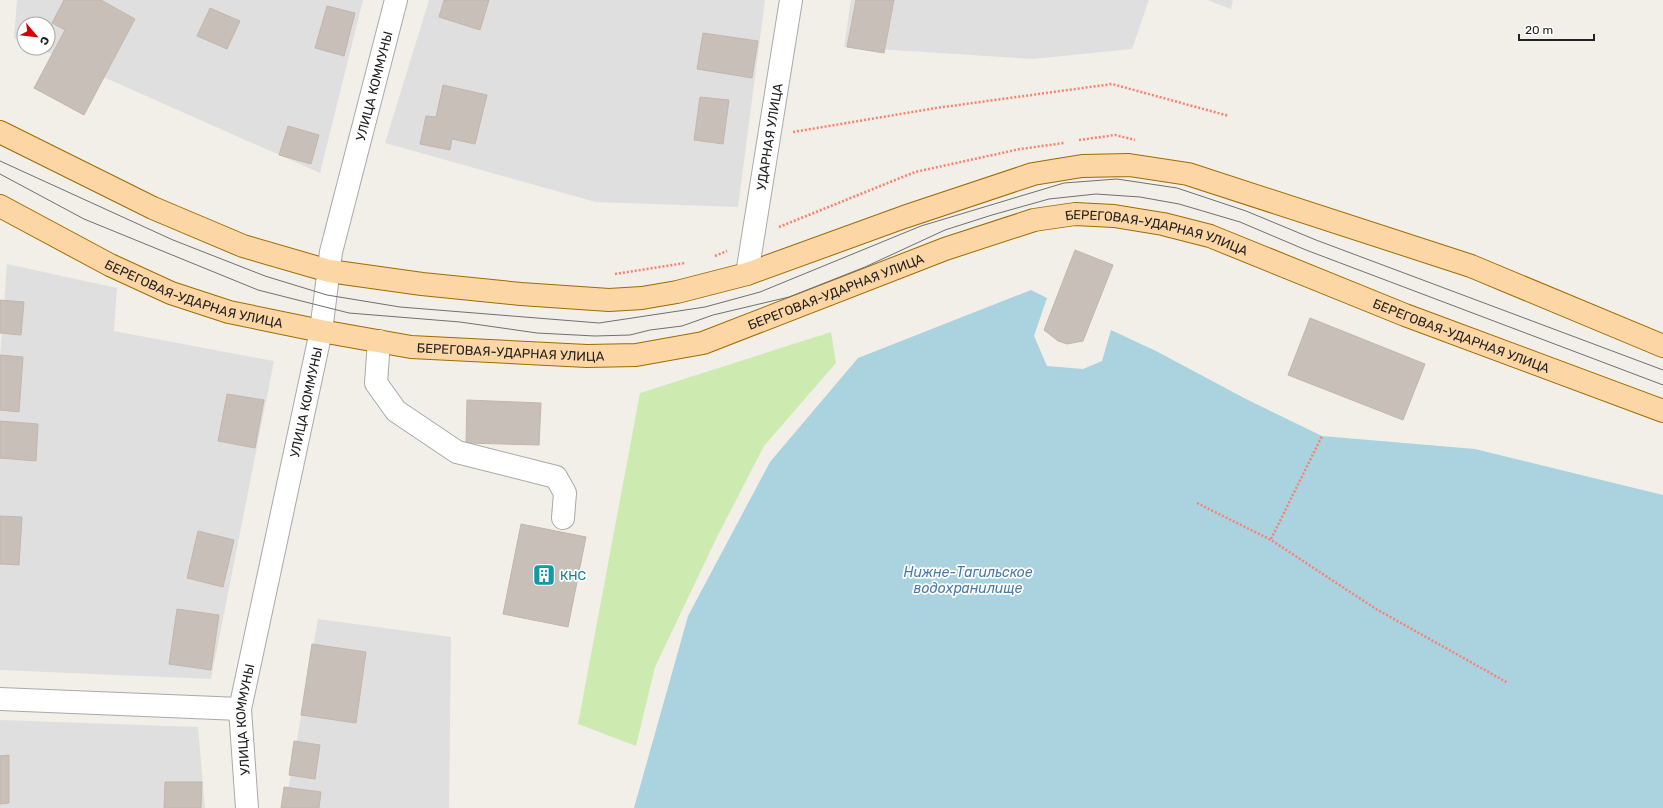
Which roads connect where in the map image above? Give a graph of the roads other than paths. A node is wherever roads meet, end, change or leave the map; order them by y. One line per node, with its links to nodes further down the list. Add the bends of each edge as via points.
1 (396, 0): 5 (street, УЛИЦА КОММУНЫ, via 331,252)
2 (791, 0): 6 (street, УДАРНАЯ УЛИЦА)
3 (0, 132): 5 (main road, via 153,208 243,246)
4 (0, 206): 7 (main road, БЕРЕГОВАЯ-УДАРНАЯ УЛИЦА, via 110,265 171,293 229,312)
5 (329, 271): 6 (main road, via 422,284 609,300 677,292); 7 (street, УЛИЦА КОММУНЫ)
6 (747, 274): 9 (main road, via 912,214 1034,174 1082,166 1129,166 1188,174 1471,266)
7 (321, 331): 8 (main road, БЕРЕГОВАЯ-УДАРНАЯ УЛИЦА); 13 (street, УЛИЦА КОММУНЫ)
8 (379, 341): 10 (main road, БЕРЕГОВАЯ-УДАРНАЯ УЛИЦА, via 411,347 587,356 636,355 703,343 945,249 1034,220 1076,214 1121,217 1210,236 1405,315); 11 (street, via 376,383 396,411 457,452 556,477 565,493)
9 (1663, 346)
10 (1663, 410)
11 (563, 518)
12 (0, 699): 13 (street)
13 (240, 708): 14 (street, УЛИЦА КОММУНЫ)
14 (247, 808)

